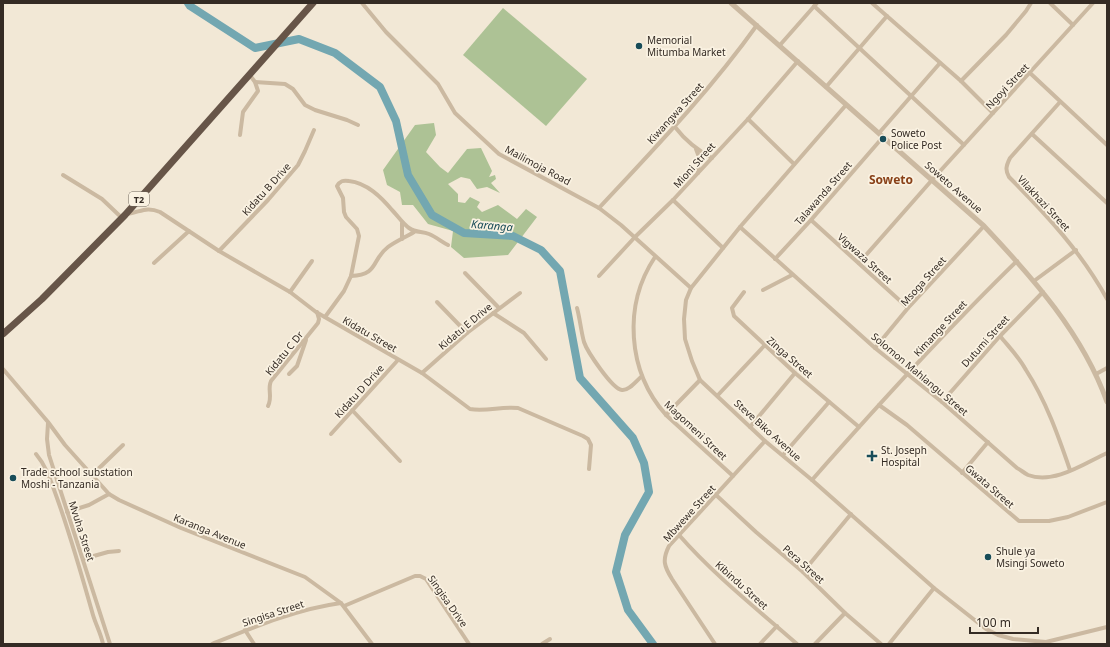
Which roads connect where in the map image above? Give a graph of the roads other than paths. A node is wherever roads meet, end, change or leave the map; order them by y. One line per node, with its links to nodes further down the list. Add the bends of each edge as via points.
1 (313, 3): 17 (highway, T2)
2 (362, 3): 42 (street, Mailimoja Road, via 386,32 438,84 455,113 499,154)
3 (732, 3): 10 (street, Soweto Avenue)
4 (872, 3): 9 (street)
5 (1031, 3): 18 (street, via 1006,35)
6 (1050, 3): 11 (street)
7 (1093, 3): 11 (street, Ngoyi Street)
8 (815, 5): 12 (street); 13 (street)
9 (887, 16): 13 (street); 15 (street)
10 (757, 25): 12 (street, Soweto Avenue); 27 (street, Kiwangwa Street)
11 (1073, 25): 16 (street, Ngoyi Street)
12 (780, 45): 14 (street, Soweto Avenue)
13 (859, 47): 20 (street); 21 (street)
14 (798, 62): 20 (street, Soweto Avenue); 25 (street, Mioni Street)
15 (940, 63): 18 (street); 21 (street, Talawanda Street)
16 (1030, 73): 22 (street); 24 (street, Ngoyi Street)
17 (249, 74): 19 (street); 43 (highway, T2)
18 (961, 81): 24 (street)
19 (255, 82): 26 (street, via 285,84 293,89 306,105); 30 (street, via 258,91 243,112)
20 (826, 86): 23 (street, Soweto Avenue)
21 (912, 96): 31 (street, Talawanda Street); 32 (street)
22 (1060, 102): 29 (street, Vilakhazi Street); 33 (street)
23 (846, 105): 31 (street, Soweto Avenue); 36 (street, Steve Biko Avenue)
24 (993, 113): 32 (street, Ngoyi Street)
25 (748, 119): 35 (street, Mioni Street); 36 (street)
26 (358, 126)
27 (675, 127): 34 (street); 42 (street, Kiwangwa Street)
28 (314, 130): 55 (street, Kidatu B Drive, via 298,164)
29 (1032, 134): 41 (street); 54 (street, Vilakhazi Street, via 1010,158 1006,171)
30 (240, 135)
31 (881, 135): 39 (street, Soweto Avenue); 44 (street, Talawanda Street)
32 (964, 145): 39 (street, Ngoyi Street)
33 (1107, 145)
34 (696, 149): 35 (street); 37 (street, via 699,157)
35 (712, 158): 37 (street, Mioni Street)
36 (794, 164): 47 (street, Steve Biko Avenue)
37 (698, 173): 40 (street, Mioni Street)
38 (63, 175): 43 (street, via 102,199)
39 (932, 180): 46 (street, Soweto Avenue); 61 (street, Ngoyi Street)
40 (673, 200): 50 (street, Mioni Street); 53 (street)
41 (1107, 202)
42 (599, 208): 50 (street, Mailimoja Road)
43 (123, 216): 48 (street, Kidatu Street, via 153,209); 82 (highway, T2, via 42,299)
44 (811, 220): 57 (street, Talawanda Street); 61 (street, Vigwaza Street)
45 (402, 222): 49 (street); 51 (street); 64 (street, via 372,190 356,182 340,182 337,186 343,198 344,212 357,229 359,236)
46 (984, 226): 59 (street, Soweto Avenue); 77 (street, Msoga Street)
47 (740, 227): 53 (street, Steve Biko Avenue); 57 (street, Solomon Mahlangu Street)
48 (189, 231): 55 (street, Kidatu Street); 60 (street)
49 (414, 232): 51 (street); 52 (street, via 428,233)
50 (635, 237): 56 (street, Mailimoja Road); 65 (street, Mioni Street)
51 (402, 239): 64 (street, via 382,252 374,267 367,273)
52 (448, 245)
53 (723, 248): 67 (street, Steve Biko Avenue)
54 (1076, 250): 66 (street); 73 (street, Vilakhazi Street)
55 (219, 251): 69 (street, Kidatu Street)
56 (655, 257): 67 (street, Mailimoja Road); 96 (street, Magomeni Street, via 640,284 636,305 634,348)
57 (775, 259): 63 (street, Solomon Mahlangu Street)
58 (312, 261): 69 (street)
59 (1017, 261): 66 (street, Soweto Avenue); 94 (street, Kimange Street)
60 (154, 263)
61 (859, 263): 77 (street, Vigwaza Street)
62 (464, 273): 75 (street)
63 (792, 275): 68 (street); 86 (street, Solomon Mahlangu Street)
64 (351, 276): 80 (street, via 341,297)
65 (599, 276)
66 (1034, 282): 72 (street, Soweto Avenue)
67 (691, 288): 97 (street, Steve Biko Avenue, via 686,300 685,340)
68 (763, 290)
69 (290, 292): 78 (street, Kidatu Street)
70 (520, 292): 75 (street, Kidatu E Drive)
71 (744, 292): 85 (street, Zinga Street, via 734,304 732,312)
72 (1043, 292): 83 (street, Dutumi Street); 95 (street, Soweto Avenue, via 1074,335)
73 (1107, 299)
74 (437, 302): 81 (street)
75 (499, 308): 79 (street, Kidatu E Drive)
76 (578, 308): 96 (street, via 587,349 611,382 617,388 625,390)
77 (908, 308): 86 (street, Msoga Street)
78 (316, 312): 80 (street, Kidatu Street); 84 (street, Kidatu C Dr, via 318,323)
79 (493, 313): 81 (street, Kidatu E Drive); 87 (street, via 524,334)
80 (325, 317): 88 (street, Kidatu Street)
81 (467, 333): 91 (street, Kidatu E Drive)
82 (3, 334)
83 (1000, 336): 100 (street, Dutumi Street); 118 (street, via 1035,384 1053,421)
84 (306, 337): 93 (street, via 297,366); 103 (street, Kidatu C Dr, via 270,381 271,398)
85 (764, 346): 92 (street, Zinga Street); 98 (street)
86 (875, 348): 94 (street, Solomon Mahlangu Street)
87 (546, 359)
88 (398, 360): 91 (street, Kidatu Street); 104 (street, Kidatu D Drive)
89 (3, 368): 106 (street, Karanga Avenue)
90 (1107, 368): 95 (street)
91 (422, 373): 117 (street, Kidatu Street, via 470,410 518,408 583,436 591,445)
92 (795, 373): 99 (street, Zinga Street); 107 (street)
93 (289, 374)
94 (908, 374): 100 (street, Solomon Mahlangu Street); 102 (street, Kimange Street)
95 (1096, 374): 101 (street, Soweto Avenue)
96 (642, 376): 105 (street, Magomeni Street, via 656,404)
97 (700, 380): 98 (street, Steve Biko Avenue); 105 (street)
98 (718, 395): 107 (street, Steve Biko Avenue)
99 (829, 402): 108 (street, Zinga Street); 115 (street)
100 (942, 402): 111 (street, Solomon Mahlangu Street)
101 (1107, 402)
102 (880, 405): 108 (street, Kimange Street); 119 (street, Gwata Street)
103 (268, 406)
104 (352, 410): 109 (street, Kidatu D Drive); 116 (street)
105 (666, 415): 121 (street, Magomeni Street)
106 (48, 422): 120 (street, Karanga Avenue); 126 (street, Mvuha Street, via 47,446)
107 (750, 426): 110 (street, Steve Biko Avenue)
108 (859, 427): 122 (street, Kimange Street)
109 (331, 434)
110 (765, 441): 115 (street, Steve Biko Avenue); 121 (street, Mbwewe Street)
111 (988, 442): 118 (street, Solomon Mahlangu Street, via 1028,475 1042,478); 119 (street)
112 (123, 445): 120 (street)
113 (1107, 453): 118 (street, Solomon Mahlangu Street)
114 (36, 454): 139 (street, via 45,466 70,536)
115 (783, 456): 122 (street, Steve Biko Avenue)
116 (400, 461)
117 (589, 469)
118 (1070, 470)
119 (962, 473): 125 (street, Gwata Street, via 1019,521 1049,521 1068,517)
120 (92, 475): 123 (street, Karanga Avenue)
121 (733, 476): 124 (street, Mbwewe Street)
122 (812, 480): 127 (street, Steve Biko Avenue)
123 (109, 494): 126 (street); 133 (street, Karanga Avenue, via 181,528 305,577)
124 (716, 495): 128 (street, Mbwewe Street); 131 (street, Pera Street)
125 (1107, 502)
126 (67, 512): 130 (street, Mvuha Street)
127 (851, 514): 131 (street); 132 (street, Steve Biko Avenue)
128 (679, 535): 135 (street, Kibindu Street); 146 (street, Mbwewe Street, via 665,554 666,569)
129 (119, 551): 130 (street)
130 (83, 560): 140 (street, Mvuha Street)
131 (802, 572): 134 (street, Pera Street)
132 (934, 588): 136 (street, Steve Biko Avenue, via 986,629 1006,637 1046,642); 151 (street)
133 (343, 604): 137 (street, Singisa Street, via 306,610); 143 (street, Karanga Avenue); 144 (street, Singisa Drive, via 420,576 426,579)
134 (845, 613): 149 (street); 150 (street, Pera Street)
135 (777, 626): 147 (street); 148 (street, Kibindu Street)
136 (1107, 627)
137 (245, 630): 141 (street, Singisa Street); 142 (street)
138 (550, 639): 145 (street)
139 (103, 644)
140 (110, 644)
141 (212, 644)
142 (254, 644)
143 (372, 644)
144 (469, 644)
145 (542, 644)
146 (715, 644)
147 (760, 644)
148 (797, 644)
149 (815, 644)
150 (881, 644)
151 (889, 644)

